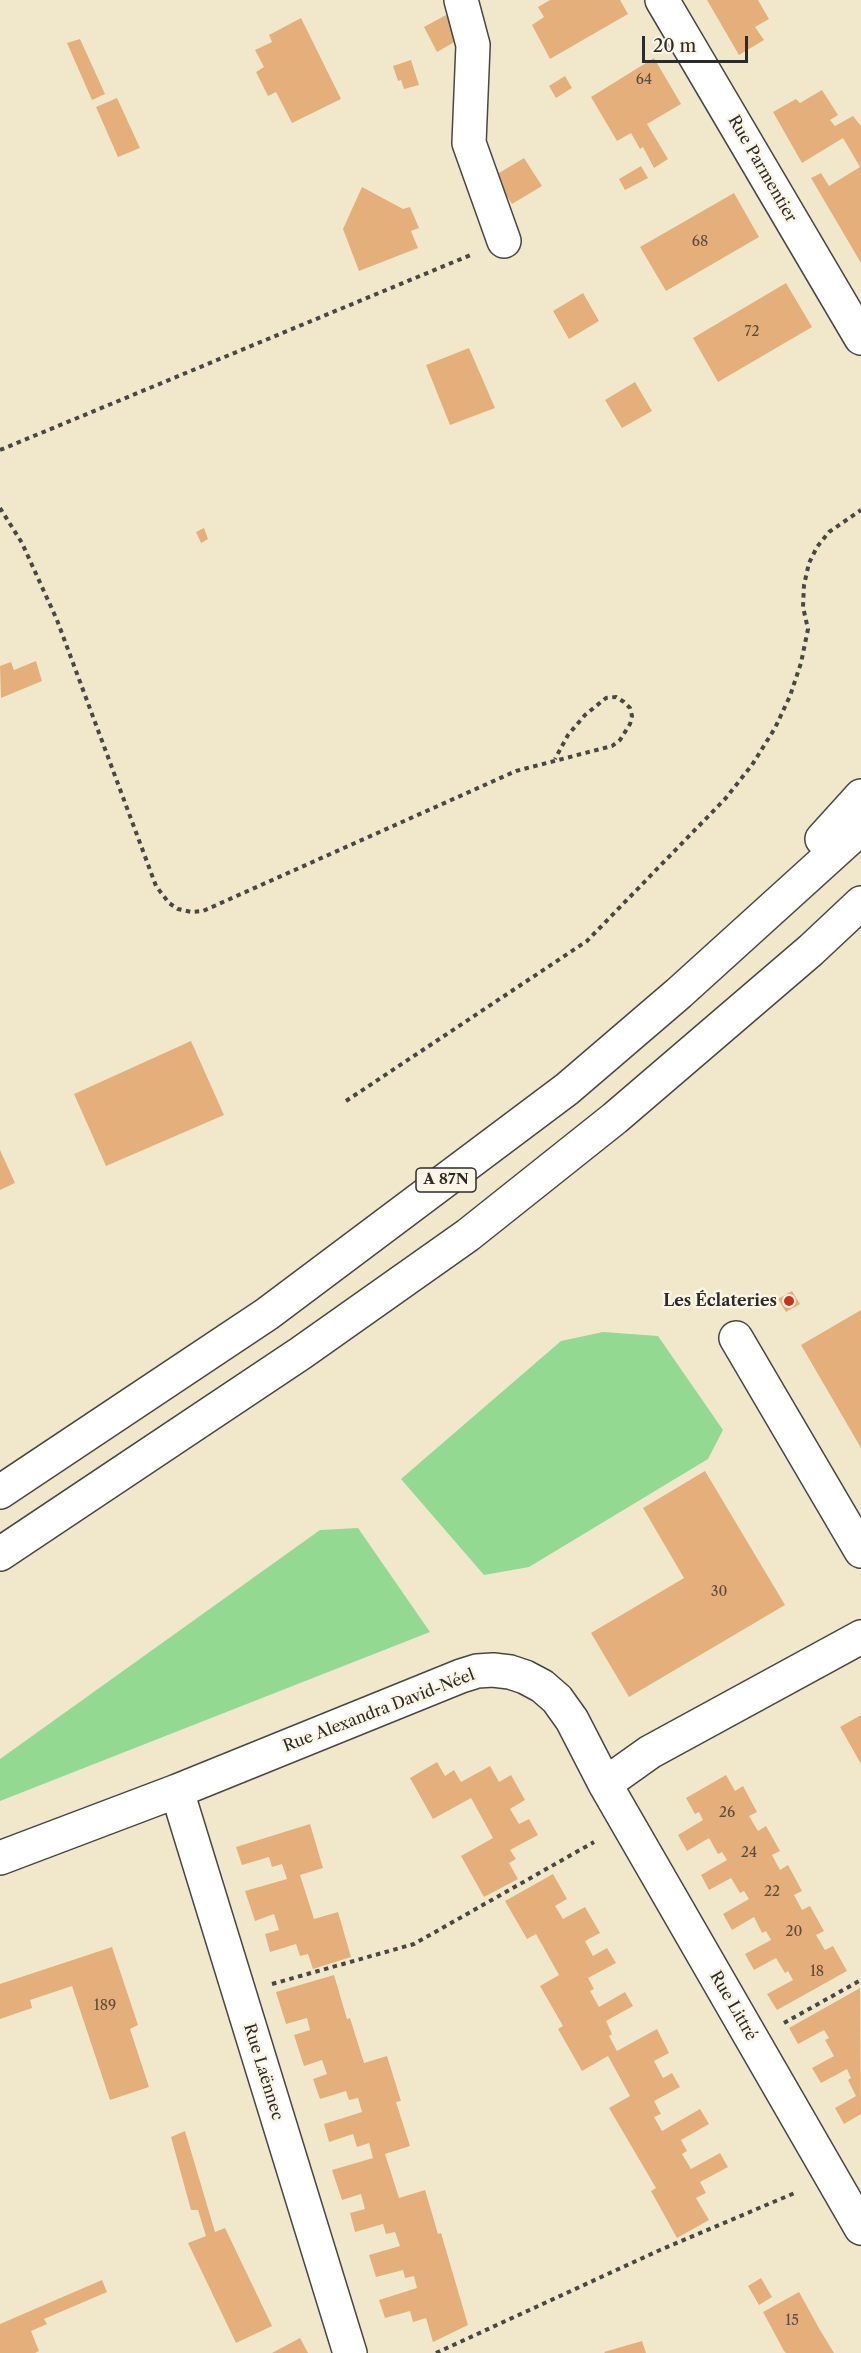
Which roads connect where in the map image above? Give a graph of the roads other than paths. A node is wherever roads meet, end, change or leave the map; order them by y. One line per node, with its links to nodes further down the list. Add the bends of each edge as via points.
1 (461, 0): 3 (main road, via 473,45 469,143)
2 (662, 0): 4 (main road, Rue Parmentier)
3 (504, 241)
4 (861, 338)
5 (861, 796): 10 (main road)
6 (861, 828): 10 (main road, A 87N)
7 (861, 903): 9 (main road)
8 (861, 913): 9 (main road)
9 (811, 950): 14 (main road, via 615,1118 468,1235 301,1353)
10 (680, 993): 12 (main road, A 87N, via 567,1089 267,1314)
11 (736, 1338): 13 (main road)
12 (0, 1492)
13 (861, 1551)
14 (0, 1554)
15 (861, 1636): 16 (main road, via 650,1752)
16 (604, 1784): 17 (main road, Rue Alexandra David-Néel, via 557,1699 525,1677 493,1670 461,1676); 19 (main road, Rue Littré)
17 (177, 1791): 18 (main road, Rue Alexandra David-Néel); 20 (main road, Rue Laënnec)
18 (0, 1858)
19 (861, 2228)
20 (350, 2353)

